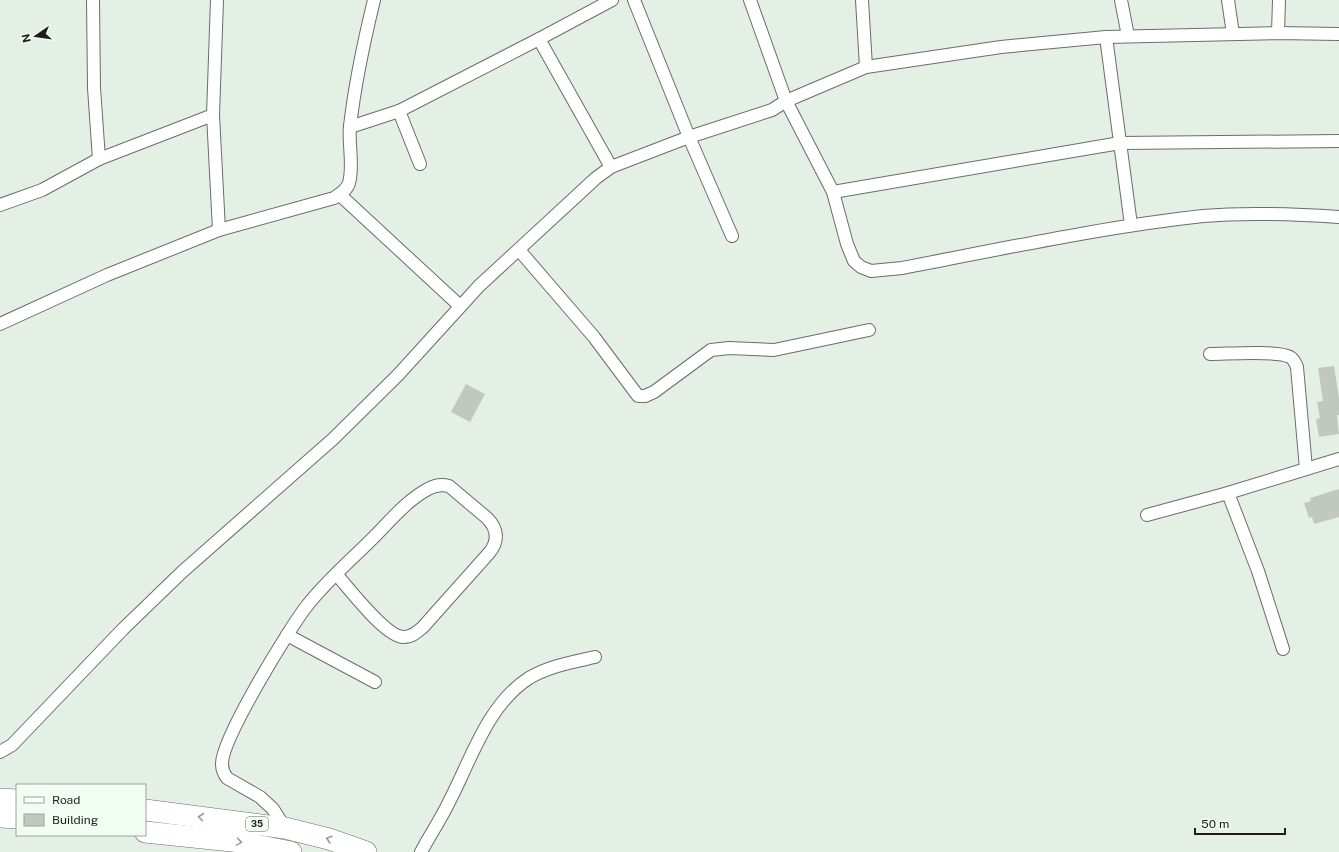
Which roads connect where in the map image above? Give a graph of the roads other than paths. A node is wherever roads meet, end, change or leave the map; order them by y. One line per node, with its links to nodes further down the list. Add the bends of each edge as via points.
1 (93, 0): 25 (street, via 94,88)
2 (218, 0): 20 (street)
3 (374, 0): 21 (street, via 363,44)
4 (612, 0): 16 (street)
5 (634, 0): 22 (street)
6 (750, 0): 18 (street)
7 (862, 0): 17 (street)
8 (1121, 0): 14 (street)
9 (1228, 0): 12 (street)
10 (1279, 0): 11 (street)
11 (1278, 32): 12 (street); 13 (street)
12 (1234, 34): 14 (street)
13 (1339, 34)
14 (1128, 36): 15 (street)
15 (1106, 37): 17 (street, via 1001,46); 24 (street)
16 (539, 39): 19 (street); 27 (street)
17 (866, 68): 18 (street)
18 (786, 100): 22 (street, via 772,110); 28 (street)
19 (399, 111): 21 (street); 26 (street)
20 (213, 115): 25 (street); 33 (street)
21 (350, 127): 29 (street, via 350,176 348,185)
22 (689, 137): 27 (street); 34 (street)
23 (1339, 141): 24 (street)
24 (1120, 143): 28 (street); 32 (street)
25 (99, 159): 30 (street, via 42,190)
26 (420, 164)
27 (611, 167): 35 (street)
28 (833, 192): 32 (street, via 854,261 871,271 902,268)
29 (340, 195): 33 (street); 36 (street)
30 (0, 205)
31 (1339, 216): 32 (street, via 1204,216)
32 (1132, 225)
33 (219, 230): 37 (street)
34 (732, 236)
35 (519, 250): 36 (street); 38 (street, via 594,337 638,396 654,392 711,350 774,350)
36 (460, 306): 49 (street, via 398,374 339,433 182,572 99,653 12,745)
37 (0, 324)
38 (869, 330)
39 (1210, 354): 41 (street, via 1277,354 1293,359 1296,367)
40 (1339, 459): 41 (street)
41 (1306, 469): 42 (street)
42 (1228, 493): 43 (street); 46 (street, via 1258,571)
43 (1147, 515)
44 (336, 574): 44 (street, via 378,621 397,637 405,638 423,627 489,552 496,534 487,518 449,486 442,484 428,489 409,503); 45 (street, via 307,606)
45 (287, 635): 48 (street); 55 (street, via 232,735 222,763 227,778 260,797 278,816)
46 (1283, 649)
47 (595, 657): 59 (street, via 557,666 529,678 511,694 485,729 449,803)
48 (375, 682)
49 (0, 752)
50 (0, 799): 51 (highway)
51 (16, 800)
52 (146, 810): 55 (highway, 35, one-way to 52)
53 (0, 817): 54 (highway)
54 (16, 818)
55 (285, 828): 58 (highway, 35, one-way to 55)
56 (146, 832): 57 (highway, 35, one-way to 57, via 241,842)
57 (288, 852)
58 (366, 852)
59 (421, 852)

